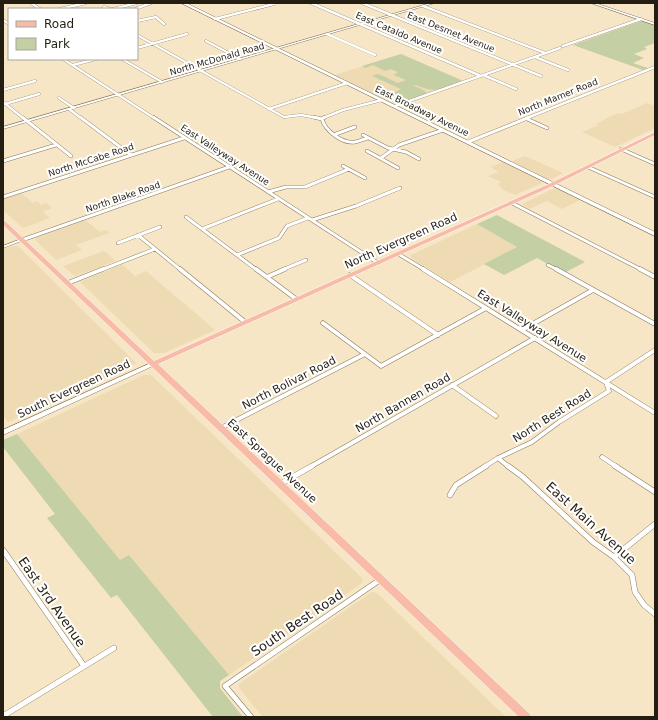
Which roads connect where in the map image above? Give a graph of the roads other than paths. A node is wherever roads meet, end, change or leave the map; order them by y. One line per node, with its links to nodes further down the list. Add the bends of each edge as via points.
1 (86, 3): 12 (street)
2 (137, 3): 14 (street)
3 (151, 3): 15 (street)
4 (183, 3): 17 (main road, East Broadway Avenue)
5 (311, 3): 22 (street, East Cataldo Avenue)
6 (362, 3): 16 (street, East Desmet Avenue)
7 (434, 3): 10 (street, North McDonald Road)
8 (592, 3): 18 (street)
9 (274, 4): 17 (street)
10 (423, 6): 16 (street, North McDonald Road); 34 (street)
11 (104, 7): 13 (street)
12 (64, 8)
13 (107, 8)
14 (117, 8)
15 (138, 8)
16 (392, 15): 22 (street, North McDonald Road); 42 (street, East Desmet Avenue)
17 (215, 19): 33 (main road, East Broadway Avenue)
18 (641, 19): 23 (street); 30 (street)
19 (138, 22): 21 (street, via 156,17)
20 (8, 24): 24 (street)
21 (164, 24)
22 (360, 24): 26 (street, North McDonald Road); 46 (street, East Cataldo Avenue)
23 (655, 24)
24 (4, 26)
25 (187, 34): 29 (street)
26 (327, 34): 33 (street, North McDonald Road); 35 (street)
27 (138, 36): 29 (street)
28 (206, 41): 37 (street)
29 (152, 44): 31 (street); 45 (street)
30 (563, 46)
31 (138, 48)
32 (560, 48): 34 (street)
33 (276, 49): 37 (street, North McDonald Road); 50 (main road, East Broadway Avenue)
34 (545, 53): 36 (street)
35 (374, 55)
36 (534, 57): 42 (street); 44 (street)
37 (240, 59): 45 (street, North McDonald Road)
38 (65, 60): 41 (street, East Valleyway Avenue)
39 (92, 60): 41 (street)
40 (124, 60): 49 (street)
41 (73, 65): 54 (street, East Valleyway Avenue)
42 (514, 65): 46 (street); 47 (street)
43 (655, 67): 63 (street, North Mamer Road)
44 (568, 70)
45 (200, 71): 49 (street, North McDonald Road); 61 (street)
46 (482, 75): 51 (street, East Cataldo Avenue); 58 (street)
47 (541, 76)
48 (35, 81): 52 (street)
49 (162, 82): 54 (street, North McDonald Road)
50 (347, 83): 56 (main road, East Broadway Avenue); 61 (street)
51 (516, 89)
52 (3, 90)
53 (39, 94): 57 (street)
54 (118, 95): 59 (street, North McDonald Road); 72 (street, East Valleyway Avenue)
55 (59, 98): 59 (street)
56 (382, 100): 58 (main road, East Broadway Avenue); 62 (street, via 355,109 337,111)
57 (4, 103): 64 (street)
58 (394, 106): 68 (main road, East Broadway Avenue)
59 (74, 108): 60 (street, North McDonald Road)
60 (68, 109): 64 (street, North McDonald Road); 79 (street)
61 (269, 109): 62 (street, via 284,117 301,115)
62 (322, 119): 69 (street, via 326,128)
63 (527, 119): 67 (street); 74 (street, North Mamer Road)
64 (26, 121): 66 (street, North McDonald Road); 75 (street)
65 (355, 127): 69 (street)
66 (3, 128)
67 (547, 128)
68 (443, 130): 74 (main road, East Broadway Avenue); 76 (street, via 401,145)
69 (336, 134): 73 (street, via 352,142)
70 (655, 134): 77 (main road, North Evergreen Road)
71 (363, 135): 73 (street)
72 (184, 138): 79 (street, North McCabe Road); 86 (street, East Valleyway Avenue)
73 (368, 138): 76 (street)
74 (468, 142): 91 (main road, East Broadway Avenue)
75 (56, 145): 80 (street); 83 (street)
76 (396, 150): 81 (street); 82 (street)
77 (621, 150): 84 (street); 87 (main road, North Evergreen Road)
78 (367, 151): 81 (street)
79 (131, 155): 94 (street, North McCabe Road)
80 (71, 156)
81 (381, 158): 88 (street)
82 (419, 159)
83 (3, 161)
84 (655, 164)
85 (343, 166): 89 (street)
86 (229, 167): 93 (street, East Valleyway Avenue); 105 (street, North Blake Road)
87 (588, 167): 91 (main road, North Evergreen Road); 95 (street)
88 (398, 168)
89 (349, 170): 90 (street); 93 (street, via 305,186 286,187)
90 (365, 178)
91 (553, 184): 97 (main road, North Evergreen Road); 103 (main road, East Broadway Avenue)
92 (400, 188): 99 (street, via 356,206)
93 (268, 192): 96 (street, East Valleyway Avenue)
94 (3, 197)
95 (655, 197)
96 (278, 199): 99 (street, East Valleyway Avenue); 102 (street)
97 (512, 203): 109 (main road, North Evergreen Road); 116 (street)
98 (186, 217): 102 (street)
99 (310, 219): 110 (street, via 287,226 279,238); 112 (street, East Valleyway Avenue)
100 (3, 222): 105 (main road, East Sprague Avenue)
101 (160, 227): 104 (street)
102 (202, 229): 110 (street)
103 (655, 234)
104 (138, 235): 106 (street); 108 (street)
105 (22, 240): 107 (street); 117 (main road, East Sprague Avenue)
106 (118, 243)
107 (3, 247)
108 (155, 249): 117 (street); 121 (street)
109 (400, 254): 112 (main road, North Evergreen Road); 120 (street, East Valleyway Avenue)
110 (237, 255): 115 (street)
111 (306, 260): 115 (street)
112 (378, 263): 114 (main road, North Evergreen Road)
113 (548, 265): 118 (street)
114 (350, 275): 119 (main road, North Evergreen Road); 125 (street)
115 (267, 277): 119 (street)
116 (655, 277)
117 (68, 283): 129 (main road, East Sprague Avenue)
118 (593, 290): 123 (street); 124 (street)
119 (296, 299): 121 (main road, North Evergreen Road)
120 (486, 308): 124 (street, East Valleyway Avenue); 125 (street)
121 (245, 322): 129 (main road, North Evergreen Road)
122 (323, 324): 128 (street)
123 (655, 324)
124 (522, 330): 126 (street, East Valleyway Avenue)
125 (438, 335): 128 (street, via 380,366)
126 (535, 338): 130 (street, East Valleyway Avenue); 131 (street, North Bannen Road)
127 (655, 350): 130 (street)
128 (365, 354): 134 (street, North Bolivar Road)
129 (153, 364): 134 (main road, East Sprague Avenue); 135 (main road, South Evergreen Road)
130 (606, 382): 132 (street, East Valleyway Avenue); 137 (street, North Best Road, via 609,391 532,442)
131 (452, 386): 133 (street); 138 (street, North Bannen Road)
132 (655, 413)
133 (496, 416)
134 (221, 428): 138 (main road, East Sprague Avenue)
135 (3, 433)
136 (602, 457): 139 (street)
137 (498, 458): 140 (street, North Best Road, via 456,485); 143 (street, East Main Avenue, via 523,477 593,542)
138 (280, 484): 144 (main road, East Sprague Avenue)
139 (655, 492)
140 (450, 495)
141 (655, 524): 143 (street)
142 (3, 550): 147 (street, East 3rd Avenue)
143 (614, 557): 145 (street, East Main Avenue, via 632,575 635,592 644,605)
144 (381, 579): 149 (street, South Best Road, via 225,686); 150 (main road, East Sprague Avenue)
145 (655, 614)
146 (114, 648): 147 (street)
147 (84, 666): 148 (street)
148 (3, 716)
149 (251, 717)
150 (526, 717)

